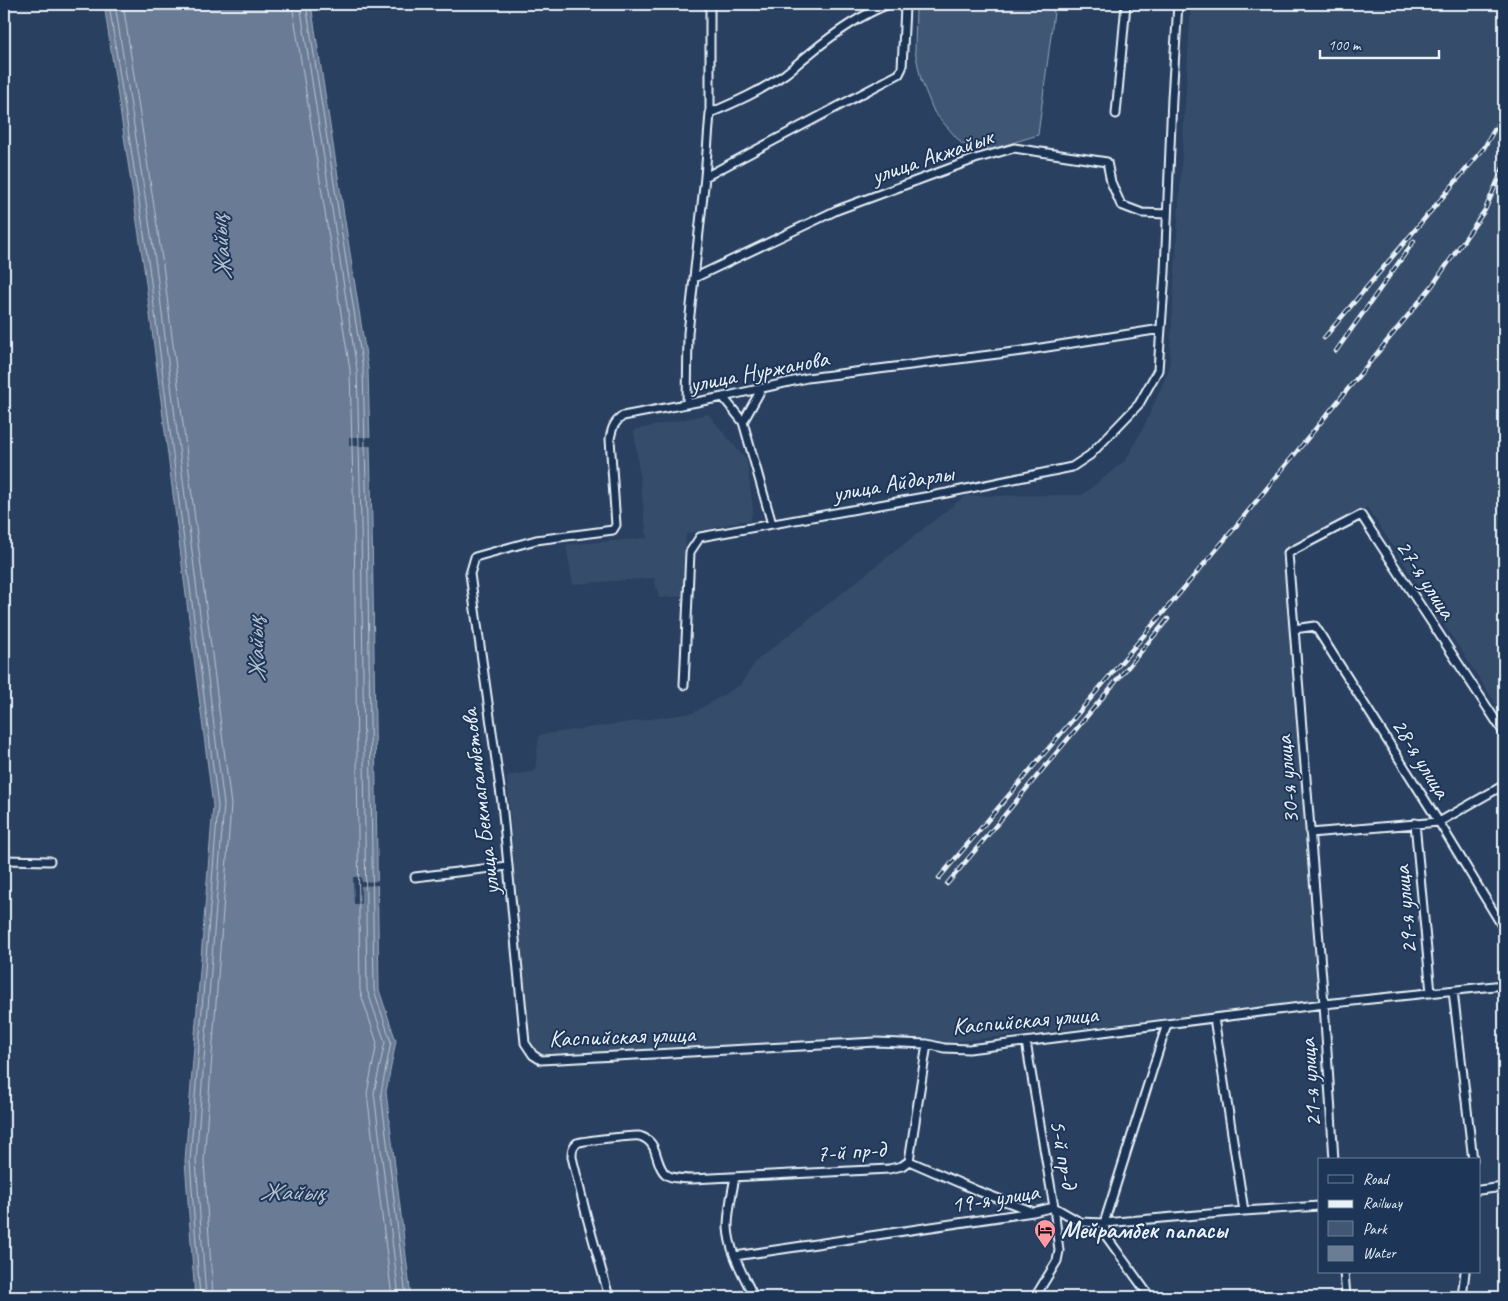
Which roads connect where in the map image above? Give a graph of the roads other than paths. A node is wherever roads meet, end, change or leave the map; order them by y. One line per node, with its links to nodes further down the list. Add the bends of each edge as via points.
1 (710, 4): 6 (street)
2 (889, 4): 6 (street, via 874,9 828,39 785,74 743,99)
3 (907, 4): 8 (street, via 899,74)
4 (1126, 4): 7 (street)
5 (1178, 4): 9 (street, улица Айдарлы)
6 (710, 113): 8 (street)
7 (1116, 114)
8 (705, 177): 10 (street)
9 (1167, 214): 10 (street, улица Акжайык, via 1142,213 1121,205 1107,162 1014,148 975,159 837,210); 11 (street, улица Айдарлы)
10 (694, 278): 14 (street, via 688,334)
11 (1161, 330): 12 (street, улица Нуржанова, via 807,378); 16 (street, улица Айдарлы, via 1158,370 1139,404 1090,455 1072,467)
12 (762, 388): 13 (street, улица Нуржанова); 15 (street)
13 (723, 397): 14 (street, улица Нуржанова); 15 (street)
14 (687, 404): 18 (street, улица Нуржанова, via 616,420 610,439 616,525 613,530 536,540)
15 (744, 422): 16 (street)
16 (772, 524): 20 (street, улица Айдарлы, via 700,537 690,552)
17 (1288, 553): 19 (street, 30-я улица); 21 (street, 27-я улица, via 1361,515)
18 (475, 557): 28 (street, улица Бекмагамбетова, via 470,574)
19 (1294, 629): 23 (street, 28-я улица, via 1315,626); 25 (street, 30-я улица)
20 (684, 685)
21 (1504, 733)
22 (1504, 785): 23 (street)
23 (1439, 822): 24 (street); 30 (street, 28-я улица)
24 (1415, 823): 25 (street); 33 (street, 29-я улица)
25 (1310, 833): 34 (street, 30-я улица)
26 (4, 860): 27 (street)
27 (50, 861)
28 (508, 866): 29 (street); 38 (street, улица Бекмагамбетова)
29 (414, 877)
30 (1504, 929)
31 (1504, 986): 32 (street, Каспийская улица)
32 (1453, 991): 33 (street, Каспийская улица); 41 (street)
33 (1431, 993): 34 (street, Каспийская улица)
34 (1324, 1004): 35 (street, Каспийская улица); 40 (street, 21-я улица)
35 (1214, 1018): 36 (street, Каспийская улица); 48 (street)
36 (1167, 1024): 37 (street, Каспийская улица); 50 (street)
37 (1026, 1042): 39 (street, Каспийская улица, via 969,1048); 47 (street, 5-й пр-д)
38 (525, 1043): 39 (street, Каспийская улица, via 541,1060 876,1042)
39 (927, 1044): 42 (street, 7-й пр-д)
40 (1334, 1158)
41 (1473, 1158)
42 (909, 1161): 43 (street, 7-й пр-д, via 889,1169); 49 (street)
43 (735, 1177): 51 (street, via 728,1228); 54 (street, via 675,1179 664,1174 653,1144 640,1136 575,1144 572,1157)
44 (1504, 1187): 45 (street)
45 (1480, 1190)
46 (1318, 1206): 48 (street, 19-я улица)
47 (1054, 1208): 49 (street, 19-я улица); 50 (street, 19-я улица, via 1080,1222); 56 (street, 5-й пр-д, via 1060,1251 1057,1262)
48 (1244, 1211): 50 (street, 19-я улица)
49 (1033, 1212): 51 (street, 19-я улица)
50 (1104, 1223): 57 (street, via 1106,1236)
51 (735, 1256): 55 (street)
52 (1344, 1274): 58 (street)
53 (1465, 1274): 59 (street)
54 (609, 1297)
55 (754, 1297)
56 (1035, 1297)
57 (1150, 1297)
58 (1346, 1297)
59 (1462, 1297)

